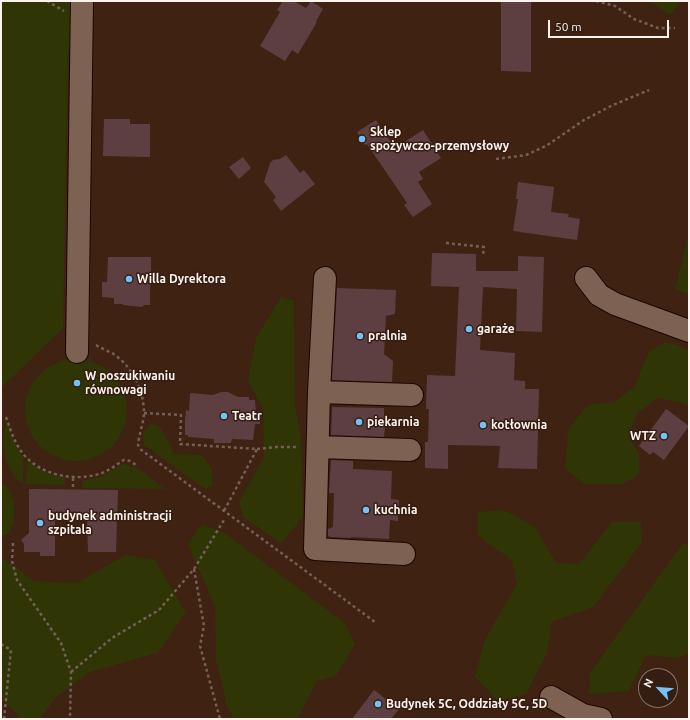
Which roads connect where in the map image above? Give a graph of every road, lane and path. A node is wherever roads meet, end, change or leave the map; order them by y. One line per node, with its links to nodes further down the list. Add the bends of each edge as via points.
1 (82, 1): 11 (lane)
2 (596, 1): 3 (path, via 615,6 634,19 658,28)
3 (675, 28)
4 (649, 90): 5 (path, via 584,120 546,146 526,155)
5 (496, 159)
6 (446, 243): 7 (path, via 484,247)
7 (483, 255)
8 (325, 278): 13 (lane)
9 (586, 278): 10 (lane, via 599,295 615,304)
10 (689, 331)
11 (77, 352)
12 (126, 365): 15 (path, via 139,385)
13 (319, 392): 14 (lane); 17 (lane)
14 (412, 395)
15 (144, 412): 18 (path, via 181,415 180,444); 23 (path, via 138,445 140,449)
16 (6, 417): 21 (path, via 13,437 25,456 42,469)
17 (318, 447): 18 (path); 19 (lane); 26 (lane, via 315,549)
18 (257, 449): 23 (path)
19 (410, 450)
20 (136, 465): 21 (path, via 124,460 103,473)
21 (73, 477): 22 (path)
22 (73, 487)
23 (224, 511): 28 (path)
24 (224, 520): 27 (path)
25 (13, 543): 30 (path, via 12,561 17,580 61,643)
26 (404, 554)
27 (194, 569): 30 (path, via 159,610 112,638); 34 (path, via 204,626 200,646)
28 (374, 622)
29 (1, 644): 32 (path, via 11,650)
30 (71, 672): 33 (path)
31 (551, 697): 35 (lane, via 583,715)
32 (4, 719)
33 (70, 719)
34 (220, 719)
35 (601, 719)

